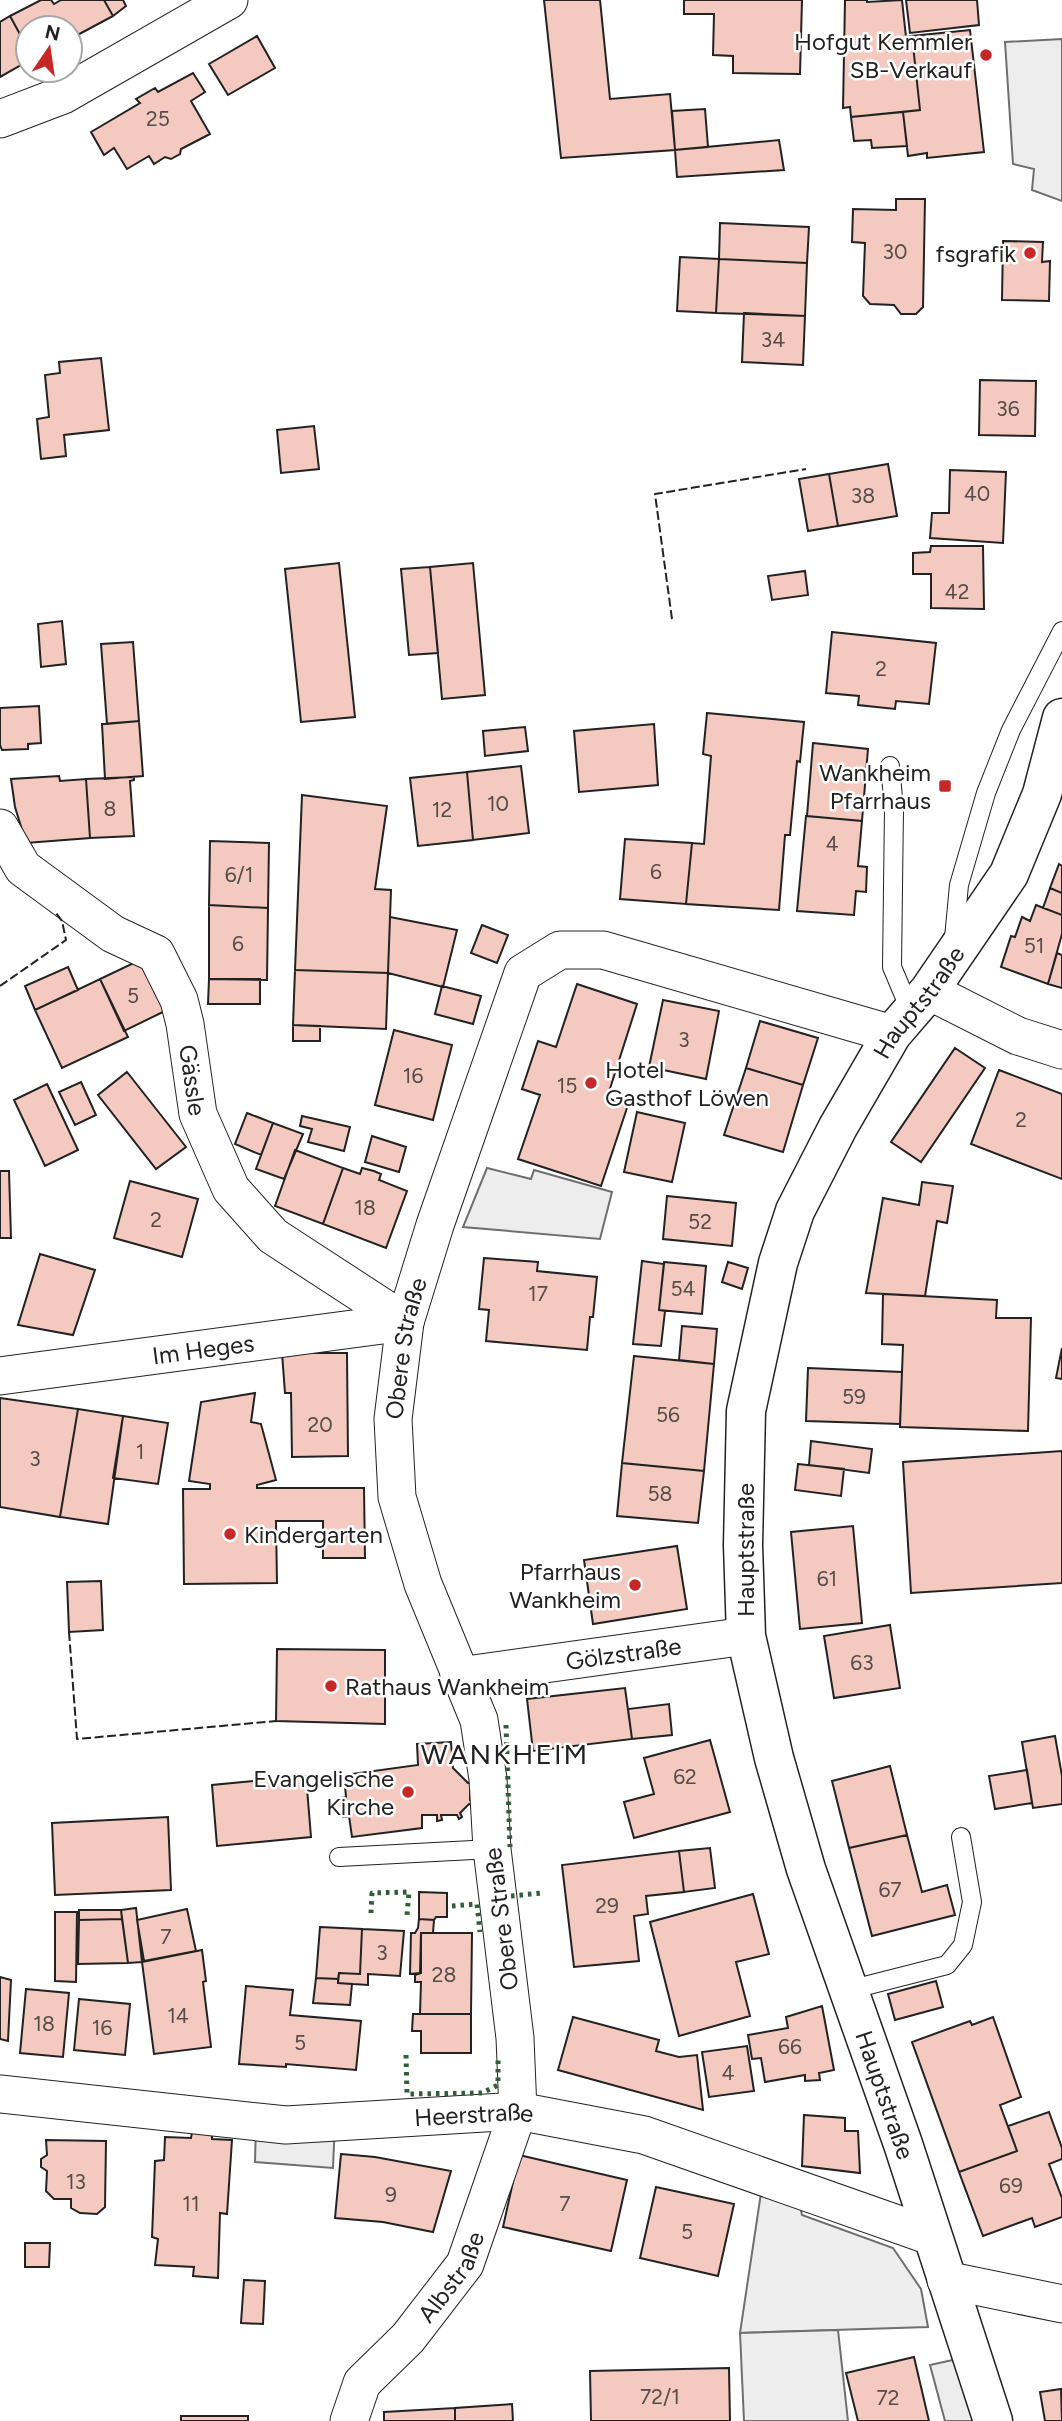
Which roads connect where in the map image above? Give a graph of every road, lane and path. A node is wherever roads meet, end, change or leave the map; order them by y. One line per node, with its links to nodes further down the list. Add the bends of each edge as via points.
1 (229, 0): 2 (street, via 63,96)
2 (0, 119)
3 (1062, 631): 7 (lane, via 1011,730 986,793 959,885)
4 (1062, 718): 7 (street, Hauptstraße, via 1042,794 1009,874)
5 (890, 766): 8 (lane, via 894,808 892,967)
6 (0, 828): 10 (street, Gässle, via 23,868 113,934 156,954 179,1000 198,1114 231,1189 273,1236)
7 (952, 955): 8 (street, Hauptstraße)
8 (911, 1013): 9 (street, Obere Straße); 10 (street, Obere Straße, via 603,950 560,950 523,973); 12 (street, Hauptstraße, via 838,1127 795,1211 778,1264 746,1411)
9 (1062, 1050)
10 (405, 1322): 11 (street, Im Heges); 13 (street, Obere Straße, via 393,1419 397,1497 423,1584)
11 (0, 1376)
12 (746, 1636): 13 (street, Gölzstraße); 17 (street, Hauptstraße, via 806,1870)
13 (459, 1676): 15 (street, Obere Straße, via 479,1720)
14 (961, 1837): 17 (lane, via 972,1902 962,1945 947,1965)
15 (492, 1849): 16 (lane); 19 (street, Obere Straße, via 515,2038)
16 (338, 1857)
17 (849, 1990): 20 (street, Hauptstraße)
18 (0, 2094): 19 (street, Heerstraße, via 286,2125)
19 (518, 2111): 20 (street, Heerstraße, via 644,2136); 23 (street, Albstraße, via 465,2264 408,2338 362,2384)
20 (931, 2236): 21 (street, Hauptstraße)
21 (946, 2280): 22 (street); 24 (street, Hauptstraße)
22 (1062, 2304)
23 (349, 2421)
24 (993, 2421)

